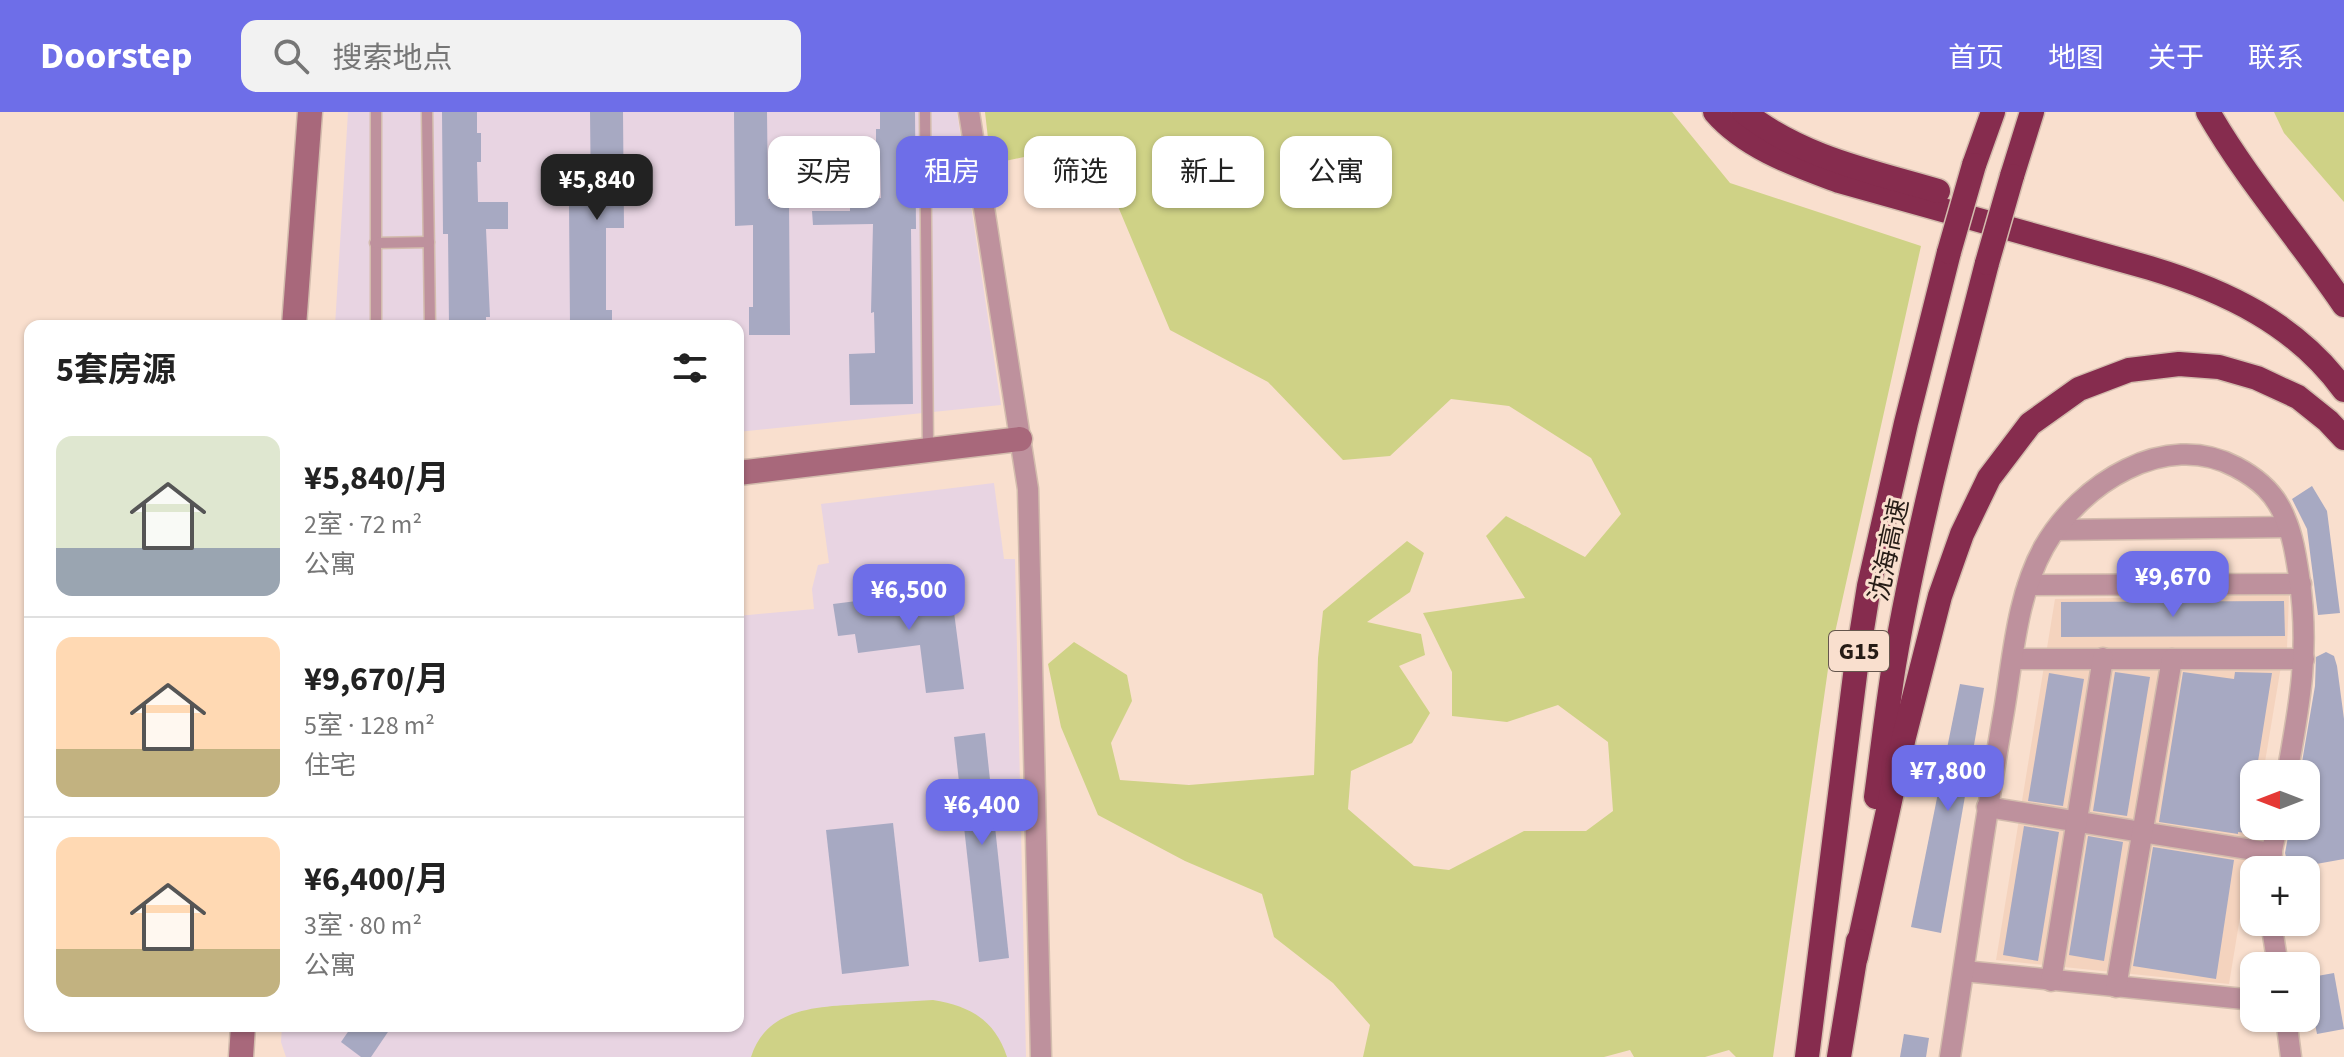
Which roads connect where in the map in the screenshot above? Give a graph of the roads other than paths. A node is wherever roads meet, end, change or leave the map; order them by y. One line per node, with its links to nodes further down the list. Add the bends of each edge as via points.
1 (310, 112): 16 (street)
2 (376, 112): 14 (lane)
3 (427, 112): 13 (lane)
4 (925, 112): 23 (lane)
5 (969, 112): 22 (street)
6 (1715, 112): 20 (highway, via 1756,145 1839,181 2150,268 2224,294 2283,328 2329,369)
7 (1744, 112): 19 (highway, via 1793,145 1825,157 2163,257 2226,281 2283,312)
8 (1987, 112): 12 (highway)
9 (1993, 112): 12 (highway, 沈海高速 / G15)
10 (2032, 112): 38 (highway, 沈海高速 / G15, bridge, via 1987,263 1916,556 1894,665)
11 (2208, 112): 15 (highway)
12 (1974, 165): 47 (highway, 沈海高速 / G15, bridge, via 1869,586)
13 (429, 242): 14 (lane); 18 (lane)
14 (375, 243): 17 (lane)
15 (2344, 305)
16 (294, 320)
17 (376, 320)
18 (430, 320)
19 (2344, 368)
20 (2344, 390)
21 (2344, 438): 38 (highway, via 2298,397 2257,378 2219,367 2179,364 2129,370 2079,389 2030,424 1989,478 1940,596)
22 (1020, 439): 23 (street); 46 (street, via 1028,489)
23 (928, 450): 24 (street)
24 (744, 472)
25 (2288, 527): 26 (street); 26 (street, via 2261,482 2225,461 2181,453 2130,467 2108,480 2084,497); 27 (street)
26 (2056, 530): 28 (street)
27 (2301, 584): 28 (street); 32 (street)
28 (2028, 585): 30 (street)
29 (2103, 658): 30 (street); 31 (street); 35 (street)
30 (2013, 659): 34 (street)
31 (2172, 659): 32 (street); 36 (street)
32 (2304, 659): 33 (street)
33 (2290, 760)
34 (1987, 807): 35 (street); 39 (street)
35 (2077, 820): 36 (street); 40 (street)
36 (2143, 831): 37 (street); 41 (street)
37 (2249, 856)
38 (1856, 957): 48 (highway, 沈海高速 / G15)
39 (1964, 971): 40 (street); 49 (street)
40 (2051, 981): 41 (street)
41 (2116, 987): 42 (street)
42 (2240, 999)
43 (243, 1032): 45 (street)
44 (2288, 1032): 50 (street)
45 (241, 1057)
46 (1041, 1057)
47 (1807, 1057)
48 (1839, 1057)
49 (1950, 1057)
50 (2291, 1057)

